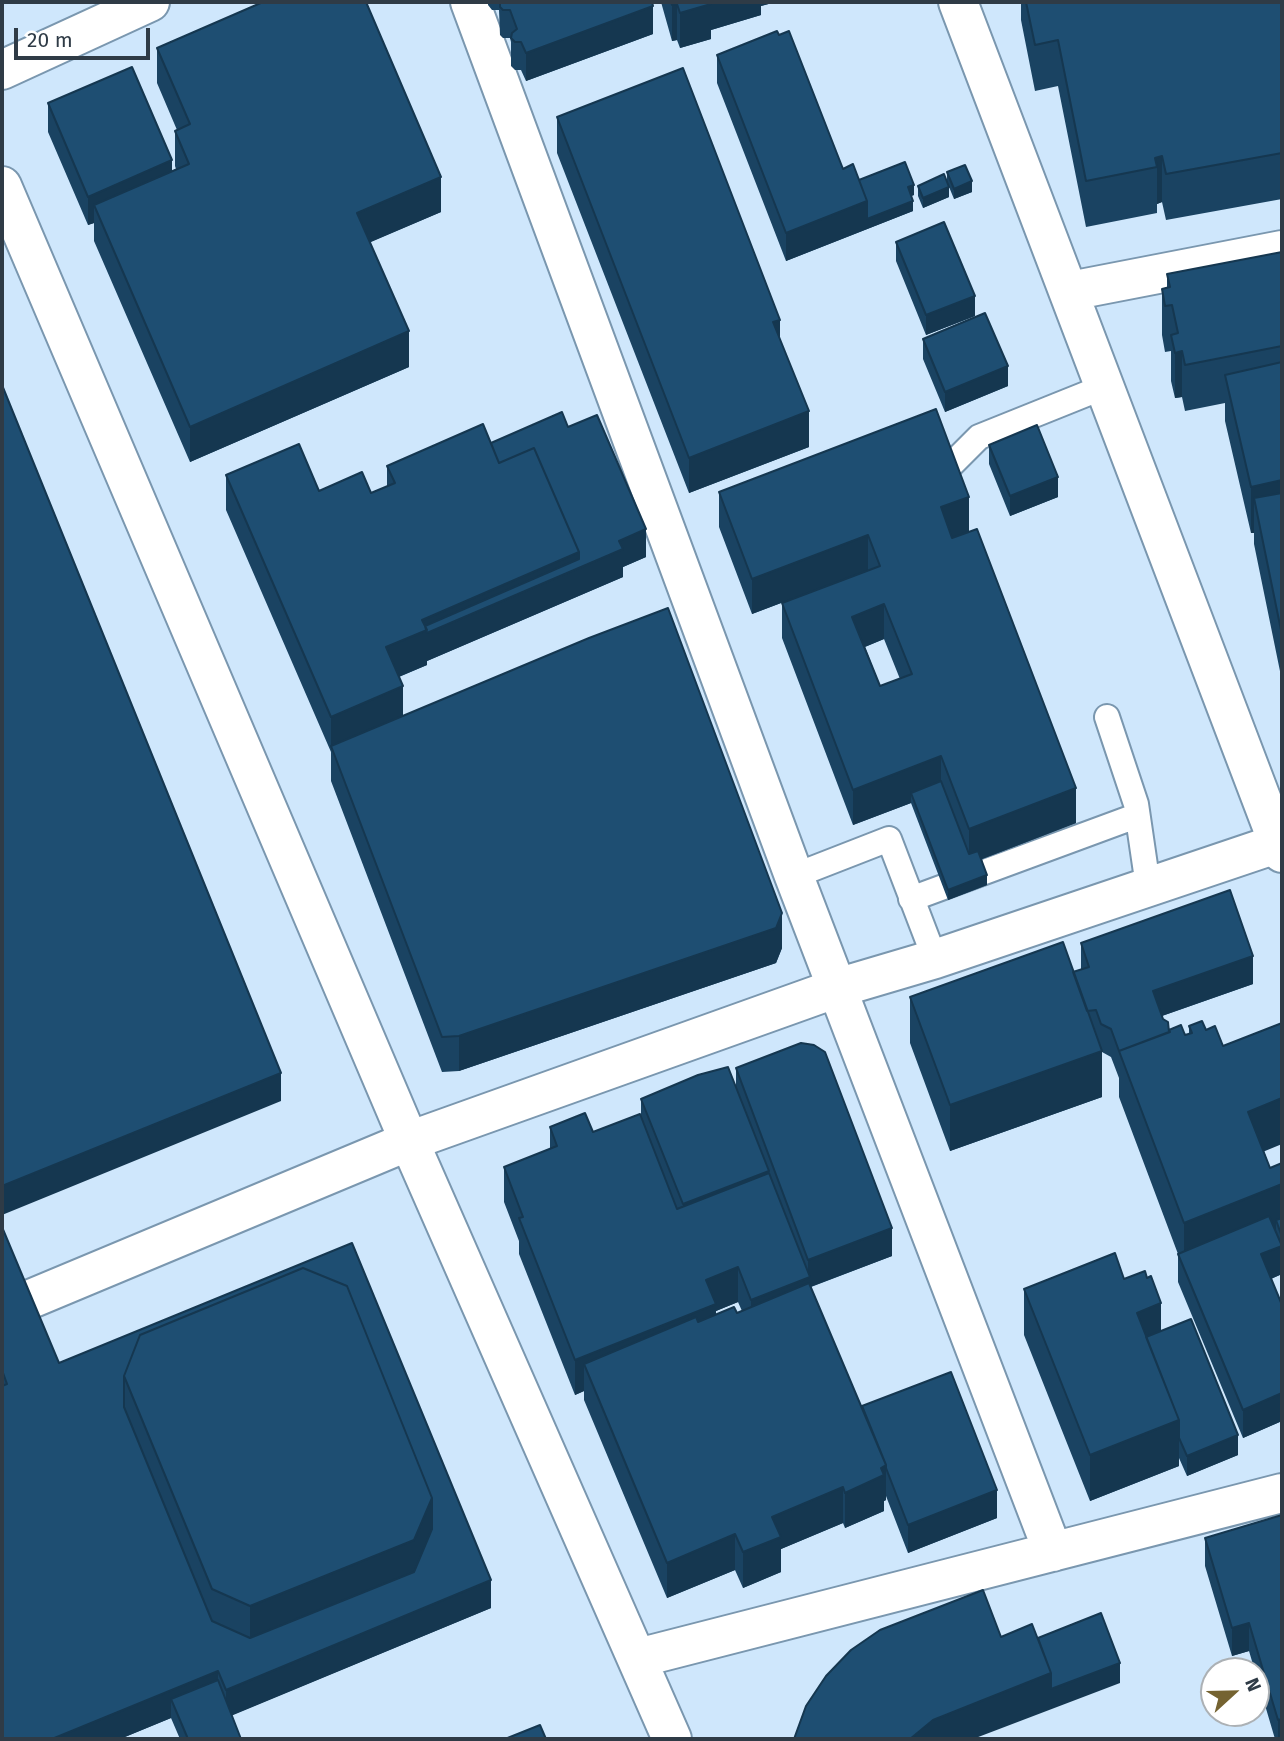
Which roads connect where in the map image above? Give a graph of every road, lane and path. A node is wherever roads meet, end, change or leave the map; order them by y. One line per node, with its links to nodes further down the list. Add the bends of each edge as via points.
1 (150, 2): 4 (street)
2 (470, 2): 13 (street)
3 (958, 2): 7 (street)
4 (2, 71)
5 (2, 186): 18 (street)
6 (1282, 250): 7 (street)
7 (1070, 291): 8 (street)
8 (1106, 386): 9 (lane, via 979,437); 12 (street)
9 (946, 470)
10 (1107, 717): 11 (lane)
11 (1136, 816): 14 (lane); 15 (lane)
12 (1281, 846): 14 (street)
13 (794, 876): 15 (lane, via 889,839); 17 (street)
14 (1148, 886): 16 (street)
15 (911, 900): 16 (lane)
16 (935, 959): 17 (street)
17 (837, 988): 18 (street); 21 (street)
18 (409, 1141): 19 (street); 22 (street)
19 (2, 1311)
20 (1282, 1493): 21 (street)
21 (1053, 1552): 22 (street)
22 (638, 1658): 23 (street)
23 (672, 1739)

